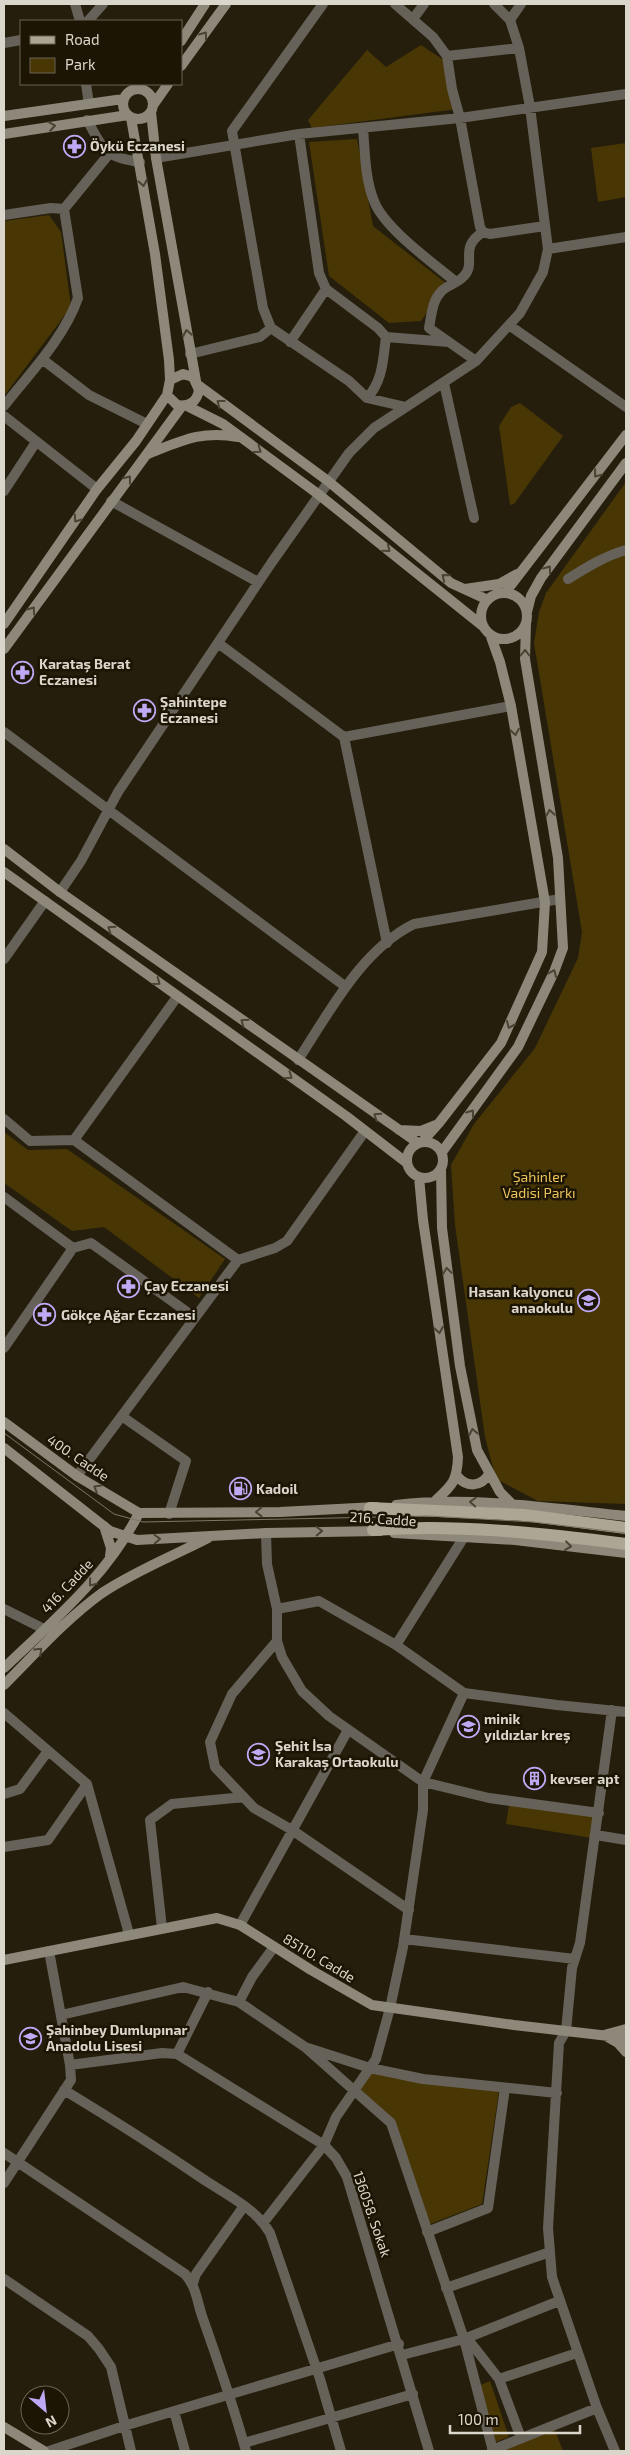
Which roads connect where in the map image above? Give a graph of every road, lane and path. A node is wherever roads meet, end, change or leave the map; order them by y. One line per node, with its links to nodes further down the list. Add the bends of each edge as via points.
1 (75, 4): 11 (street)
2 (104, 4): 12 (street)
3 (206, 4): 15 (street)
4 (226, 4): 19 (street, one-way to 4)
5 (323, 4): 35 (street, via 232,131)
6 (396, 4): 10 (street)
7 (424, 4): 10 (street)
8 (494, 4): 13 (street)
9 (521, 4): 13 (street)
10 (413, 19): 18 (street)
11 (80, 20)
12 (89, 20)
13 (510, 20): 17 (street)
14 (20, 40): 16 (street)
15 (182, 40)
16 (4, 43)
17 (519, 48): 18 (street); 26 (street)
18 (447, 56): 30 (street)
19 (182, 65)
20 (86, 85): 25 (street)
21 (167, 85): 27 (street)
22 (144, 86): 24 (street, via 132,89); 27 (street, via 152,96)
23 (626, 94): 26 (street)
24 (123, 99): 25 (street); 29 (street, via 123,108)
25 (89, 104): 28 (street)
26 (530, 107): 30 (street); 41 (street)
27 (152, 108): 29 (street, via 144,118); 37 (street)
28 (4, 116)
29 (129, 116): 31 (street); 38 (street)
30 (460, 118): 32 (street); 42 (street, via 477,219)
31 (87, 120): 33 (street, one-way to 31); 36 (street, via 105,152)
32 (363, 128): 34 (street); 45 (street, via 370,188 380,213)
33 (4, 134)
34 (299, 134): 35 (street); 46 (street, via 319,273)
35 (233, 144): 37 (street); 48 (street, via 263,308)
36 (110, 154): 38 (street); 39 (street)
37 (156, 158): 52 (street, one-way to 37)
38 (140, 162): 55 (street, one-way to 55)
39 (64, 209): 40 (street); 53 (street, via 78,298 74,312)
40 (4, 215)
41 (545, 226): 42 (street, via 500,233); 44 (street)
42 (483, 232): 45 (street, via 473,238 465,276)
43 (626, 237): 44 (street)
44 (548, 249): 47 (street, via 543,272 520,313)
45 (456, 282): 51 (street, via 436,298 429,328)
46 (326, 289): 49 (street); 50 (street)
47 (509, 325): 54 (street); 63 (street)
48 (271, 328): 50 (street); 52 (street, via 260,337)
49 (386, 337): 51 (street); 59 (street, via 380,378)
50 (290, 342): 59 (street, via 349,380)
51 (452, 343): 54 (street)
52 (190, 354): 56 (street)
53 (42, 359): 60 (street); 65 (street, via 89,395)
54 (476, 361): 57 (street)
55 (170, 380): 56 (street, via 183,374); 58 (street)
56 (197, 383): 61 (street, via 198,395); 71 (street, one-way to 56)
57 (444, 383): 62 (street); 76 (street)
58 (167, 395): 61 (street, via 173,403); 65 (street)
59 (367, 398): 62 (street)
60 (4, 406)
61 (185, 406): 67 (street, via 223,424); 69 (street, via 164,428)
62 (406, 407): 71 (street, via 374,428 348,453)
63 (626, 407)
64 (4, 416): 68 (street)
65 (147, 424): 72 (street)
66 (626, 435): 78 (street, one-way to 78)
67 (242, 438): 69 (street, via 219,433 196,435); 74 (street, one-way to 74)
68 (36, 442): 72 (street); 73 (street)
69 (148, 454): 75 (street, one-way to 69)
70 (626, 463): 84 (street, one-way to 70, via 530,596 541,578)
71 (328, 481): 74 (street); 81 (street, one-way to 71, via 451,583)
72 (97, 489): 85 (street, one-way to 85)
73 (4, 491)
74 (318, 494): 80 (street); 87 (street, one-way to 87)
75 (111, 501): 80 (street); 89 (street, one-way to 75)
76 (474, 518)
77 (626, 550): 79 (street, via 597,561)
78 (522, 571): 81 (street, via 499,584); 82 (street)
79 (568, 579)
80 (258, 582): 88 (street)
81 (465, 589): 83 (street)
82 (505, 593): 83 (street, via 496,594); 84 (street, via 514,594 523,602)
83 (488, 600): 87 (street, via 481,617)
84 (527, 612): 86 (street)
85 (4, 623)
86 (526, 623): 87 (street, via 522,630 508,639 499,638); 97 (street, one-way to 86, via 558,858 525,659)
87 (487, 630): 90 (street, via 500,662)
88 (218, 643): 92 (street); 93 (street, via 118,792)
89 (4, 650)
90 (511, 706): 92 (street); 99 (street, one-way to 99)
91 (4, 732): 93 (street)
92 (344, 737): 100 (street)
93 (108, 812): 96 (street); 102 (street)
94 (4, 849): 96 (street)
95 (4, 872): 98 (street)
96 (60, 892): 104 (street, one-way to 96)
97 (560, 899): 99 (street); 111 (street, one-way to 97, via 518,1047 554,972 563,948)
98 (45, 901): 101 (street); 103 (street, one-way to 103)
99 (545, 902): 100 (street, via 414,924 398,932); 106 (street, one-way to 106, via 542,952 501,1044)
100 (387, 943): 102 (street)
101 (4, 959)
102 (346, 987): 104 (street)
103 (177, 997): 108 (street, one-way to 108); 109 (street)
104 (298, 1060): 107 (street, one-way to 104)
105 (4, 1119): 109 (street, via 30,1140)
106 (439, 1123): 107 (street, via 421,1131); 110 (street)
107 (399, 1130): 110 (street)
108 (365, 1131): 112 (street); 117 (street, via 287,1241 276,1248)
109 (74, 1140): 117 (street)
110 (420, 1142): 111 (street, via 432,1142); 112 (street, via 410,1149)
111 (442, 1152): 113 (street, via 444,1161)
112 (407, 1163): 114 (street, via 411,1172)
113 (440, 1170): 114 (street, via 433,1177); 123 (street, one-way to 113, via 477,1450 460,1366 442,1228)
114 (419, 1177): 125 (street, one-way to 125, via 458,1457)
115 (4, 1197): 116 (street)
116 (73, 1248): 118 (street, via 91,1243); 119 (street)
117 (238, 1260): 118 (street)
118 (194, 1317): 120 (street)
119 (4, 1348)
120 (123, 1416): 124 (street); 130 (street, via 186,1462)
121 (4, 1422): 124 (street, 400. Cadde)
122 (4, 1448): 132 (street)
123 (489, 1474): 125 (street, via 484,1481 473,1485 462,1482); 127 (street)
124 (77, 1476): 129 (street, 400. Cadde, one-way to 124)
125 (457, 1476): 126 (street)
126 (436, 1500): 127 (street, 216. Cadde, one-way to 126); 128 (street, 216. Cadde)
127 (512, 1504): 131 (street, 216. Cadde)
128 (370, 1508): 130 (street, 216. Cadde, one-way to 130); 133 (main road, via 524,1515)
129 (139, 1513): 130 (street, 216. Cadde); 136 (street, 416. Cadde)
130 (169, 1514)
131 (626, 1516)
132 (107, 1528): 136 (street, 216. Cadde); 141 (street, via 111,1548)
133 (626, 1528)
134 (373, 1530): 135 (street, 216. Cadde, one-way to 134); 138 (street, 216. Cadde); 139 (main road, via 485,1530)
135 (266, 1533): 137 (street, 216. Cadde); 143 (street, via 267,1564)
136 (124, 1536): 137 (street, 216. Cadde, one-way to 137, via 136,1540); 141 (street, 416. Cadde)
137 (211, 1536): 148 (street, one-way to 137, via 103,1593)
138 (464, 1537): 140 (street, 216. Cadde, one-way to 140); 146 (street)
139 (626, 1544)
140 (626, 1552)
141 (106, 1564): 144 (street, 416. Cadde, one-way to 144, via 86,1590)
142 (4, 1609): 144 (street)
143 (277, 1609): 145 (street); 146 (street, via 319,1601)
144 (44, 1630): 147 (street, 416. Cadde)
145 (277, 1641): 153 (street, via 288,1670 302,1691); 158 (street, via 232,1694 210,1742 215,1767)
146 (396, 1645): 149 (street)
147 (4, 1668)
148 (4, 1685)
149 (464, 1693): 150 (street); 155 (street)
150 (612, 1710): 151 (street); 159 (street)
151 (626, 1712)
152 (4, 1714): 154 (street)
153 (348, 1730): 155 (street); 160 (street)
154 (48, 1751): 156 (street); 157 (street, via 20,1789)
155 (423, 1782): 159 (street, via 489,1798); 164 (street, via 423,1810)
156 (87, 1784): 163 (street, via 48,1840); 167 (street)
157 (4, 1794)
158 (244, 1797): 160 (street, via 254,1808); 166 (street, via 172,1804 150,1820)
159 (599, 1813): 161 (street)
160 (292, 1830): 164 (street); 165 (street)
161 (596, 1835): 162 (street); 171 (street)
162 (626, 1840)
163 (4, 1846)
164 (409, 1910): 168 (street)
165 (240, 1924): 166 (street, 85110. Cadde, via 217,1918); 169 (street, 85110. Cadde)
166 (162, 1928): 167 (street, 85110. Cadde)
167 (129, 1934): 170 (street, 85110. Cadde)
168 (404, 1939): 171 (street); 175 (street)
169 (274, 1947): 174 (street); 175 (street, 85110. Cadde, via 372,2005)
170 (49, 1950): 172 (street, 85110. Cadde); 176 (street)
171 (575, 1959): 178 (street)
172 (4, 1960)
173 (208, 1992): 174 (street); 176 (street, via 183,1987); 183 (street)
174 (239, 2002): 181 (street)
175 (390, 2008): 178 (street, 85110. Cadde); 185 (street, via 376,2059)
176 (61, 2015): 184 (street)
177 (626, 2029): 179 (street)
178 (566, 2031): 179 (street, 85110. Cadde); 189 (street, via 559,2042)
179 (604, 2035): 180 (street, 85110. Cadde); 182 (street)
180 (626, 2038)
181 (304, 2047): 185 (street); 188 (street)
182 (626, 2052)
183 (177, 2054): 184 (street, via 162,2053); 190 (street, 136058. Sokak)
184 (70, 2065): 187 (street, via 70,2080)
185 (370, 2068): 186 (street, via 424,2080); 188 (street)
186 (505, 2088): 189 (street); 196 (street, via 488,2208)
187 (64, 2090): 192 (street); 194 (street)
188 (354, 2091): 190 (street, via 336,2117); 196 (street, via 391,2123)
189 (557, 2093): 197 (street, via 548,2228)
190 (324, 2145): 195 (street); 203 (street, 136058. Sokak, via 347,2178)
191 (4, 2153): 192 (street)
192 (16, 2161): 193 (street); 199 (street, via 185,2274)
193 (4, 2183)
194 (244, 2206): 195 (street); 199 (street)
195 (264, 2222): 206 (street)
196 (428, 2232): 200 (street)
197 (550, 2252): 200 (street); 201 (street)
198 (4, 2279): 213 (street, via 88,2336 100,2349 111,2367)
199 (193, 2283): 208 (street)
200 (446, 2288): 202 (street)
201 (559, 2301): 202 (street); 204 (street)
202 (465, 2338): 205 (street); 207 (street); 223 (street)
203 (398, 2344): 205 (street, 136058. Sokak); 206 (street)
204 (577, 2353): 207 (street); 210 (street)
205 (402, 2356): 209 (street, 136058. Sokak)
206 (317, 2370): 208 (street); 212 (street)
207 (499, 2379): 215 (street)
208 (230, 2394): 211 (street); 216 (street)
209 (413, 2394): 212 (street); 222 (street, 136058. Sokak)
210 (597, 2408): 215 (street); 224 (street)
211 (174, 2411): 213 (street); 220 (street)
212 (331, 2418): 216 (street); 221 (street)
213 (124, 2426): 218 (street); 219 (street)
214 (4, 2427): 217 (street)
215 (521, 2438): 223 (street)
216 (245, 2447)
217 (44, 2451)
218 (49, 2451)
219 (131, 2451)
220 (186, 2451)
221 (341, 2451)
222 (430, 2451)
223 (492, 2451)
224 (615, 2451)

